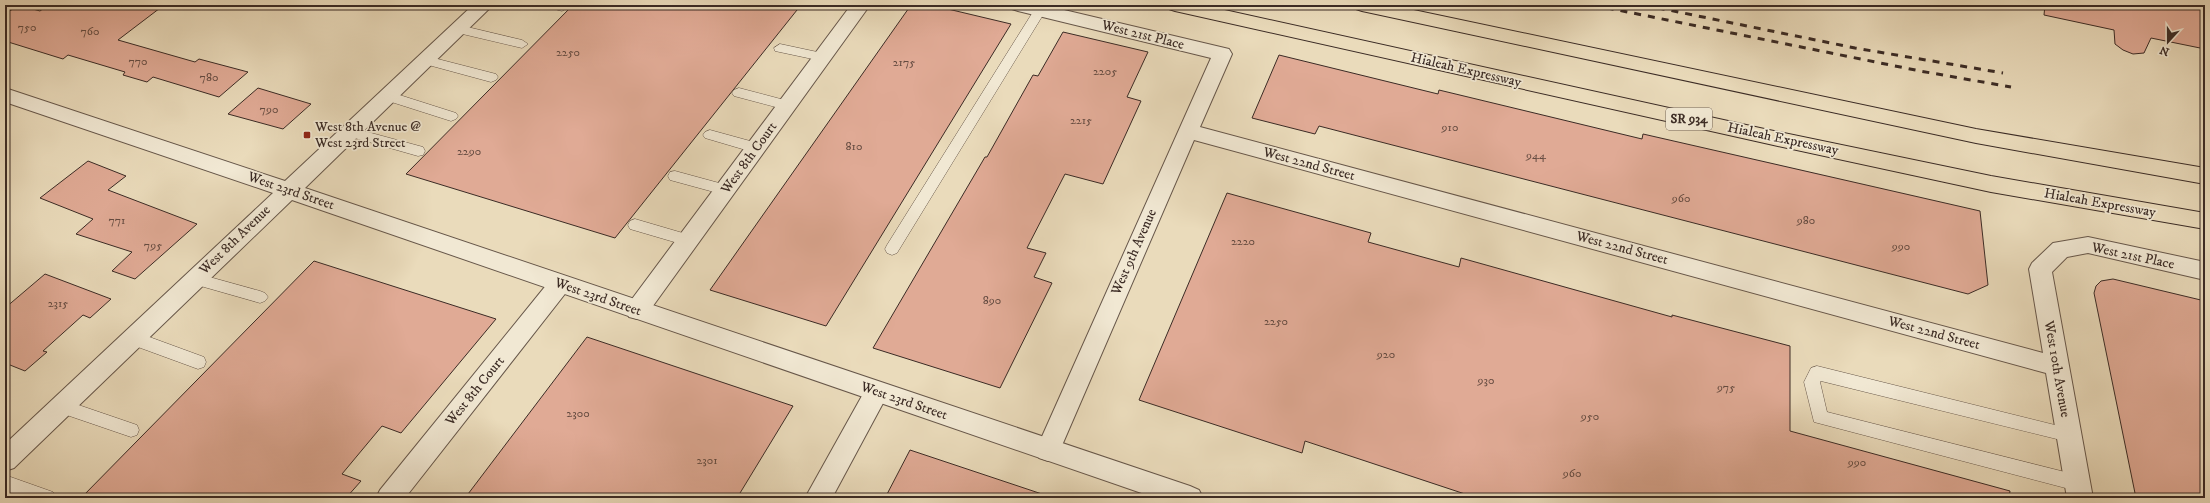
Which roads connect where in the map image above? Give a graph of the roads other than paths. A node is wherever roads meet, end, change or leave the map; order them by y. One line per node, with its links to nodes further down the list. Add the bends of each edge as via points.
1 (484, 5): 7 (street, West 8th Avenue)
2 (861, 5): 11 (street, West 8th Court)
3 (1018, 5): 6 (street, West 21st Place)
4 (1175, 5): 28 (main road, Hialeah Expressway / SR 934, via 1991,184)
5 (1362, 5): 25 (main road, via 1976,136)
6 (1040, 10): 10 (street, West 21st Place); 31 (lane)
7 (459, 29): 8 (lane); 12 (street, West 8th Avenue)
8 (522, 44)
9 (780, 48): 11 (lane)
10 (1222, 54): 19 (street, West 9th Avenue)
11 (822, 57): 17 (street, West 8th Court)
12 (426, 60): 13 (lane); 16 (street, West 8th Avenue)
13 (491, 77)
14 (738, 93): 17 (lane)
15 (5, 95): 26 (street, West 23rd Street)
16 (387, 96): 18 (lane); 20 (street, West 8th Avenue)
17 (788, 105): 22 (street, West 8th Court)
18 (451, 116)
19 (1187, 131): 40 (street, West 22nd Street); 45 (street, West 9th Avenue)
20 (349, 132): 23 (lane); 26 (street, West 8th Avenue)
21 (710, 135): 22 (lane)
22 (756, 148): 27 (street, West 8th Court)
23 (418, 151)
24 (675, 176): 27 (lane)
25 (2205, 176)
26 (288, 189): 34 (street, West 8th Avenue); 35 (street, West 23rd Street)
27 (725, 190): 30 (street, West 8th Court)
28 (2205, 221)
29 (635, 225): 30 (lane)
30 (688, 240): 37 (street, West 8th Court)
31 (892, 249)
32 (2061, 249): 33 (street, West 21st Place, via 2088,245); 40 (street, West 10th Avenue, via 2040,268)
33 (2205, 271)
34 (195, 279): 36 (lane); 38 (street, West 8th Avenue)
35 (560, 284): 37 (street, West 23rd Street); 50 (street, West 8th Court)
36 (260, 297)
37 (637, 310): 41 (street, West 23rd Street)
38 (133, 338): 39 (lane); 42 (street, West 8th Avenue)
39 (198, 362)
40 (2056, 366): 44 (street, West 10th Avenue)
41 (877, 392): 45 (street, West 23rd Street); 51 (street)
42 (61, 406): 43 (lane); 46 (street, West 8th Avenue)
43 (131, 430)
44 (2068, 435): 48 (street, West 10th Avenue); 48 (lane, via 1817,373 1812,382 1820,417)
45 (1048, 450): 52 (street, West 23rd Street)
46 (5, 460)
47 (5, 483): 49 (lane)
48 (2079, 491)
49 (47, 498)
50 (389, 498)
51 (818, 498)
52 (1190, 498)

